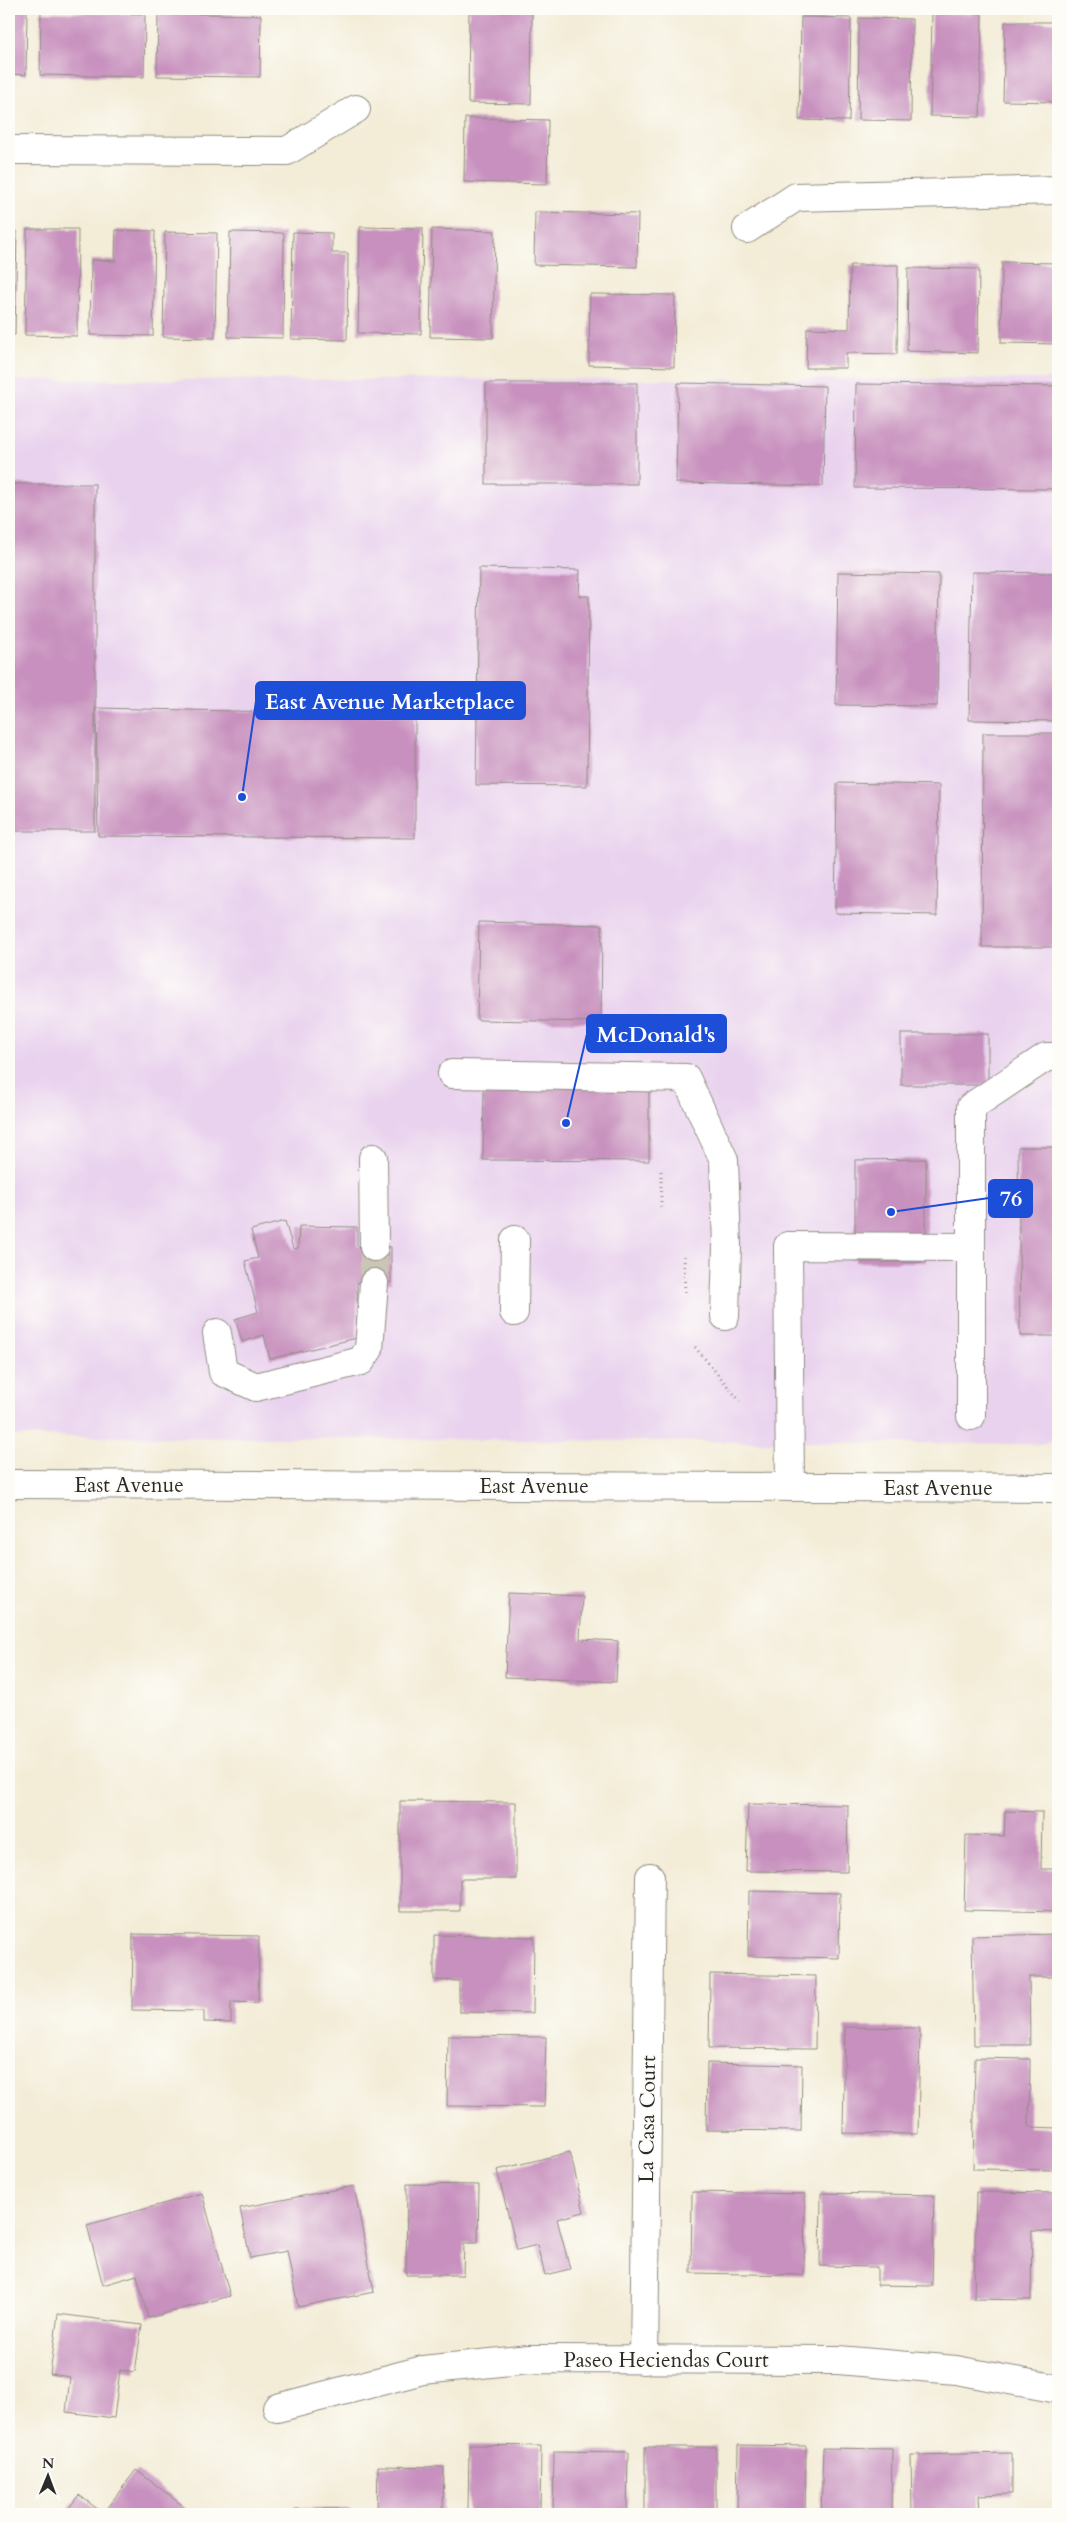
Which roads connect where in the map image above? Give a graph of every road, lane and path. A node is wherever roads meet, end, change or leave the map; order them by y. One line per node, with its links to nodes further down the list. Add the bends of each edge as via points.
1 (356, 109): 2 (street, via 287,151)
2 (9, 150)
3 (1058, 190): 4 (street, via 796,197)
4 (747, 229)
5 (1058, 1057): 12 (street, via 1046,1057 971,1107)
6 (452, 1074): 17 (street, via 686,1078 724,1160)
7 (373, 1158): 11 (street)
8 (661, 1172): 9 (path)
9 (661, 1208)
10 (515, 1240): 16 (street)
11 (374, 1246)
12 (972, 1247): 21 (street); 23 (street, via 788,1246)
13 (684, 1256): 15 (path)
14 (374, 1283): 18 (street, via 369,1349 361,1360 256,1387 223,1372)
15 (685, 1293)
16 (514, 1312)
17 (725, 1316)
18 (217, 1333)
19 (695, 1346): 20 (path)
20 (740, 1401)
21 (971, 1416)
22 (9, 1484): 23 (street, East Avenue)
23 (790, 1487): 24 (street, East Avenue)
24 (1058, 1488)
25 (650, 1877): 26 (street, La Casa Court)
26 (644, 2360): 27 (street, Paseo Heciendas Court, via 838,2360 956,2370); 28 (street, Paseo Heciendas Court, via 528,2359 423,2370)
27 (1058, 2389)
28 (277, 2408)

